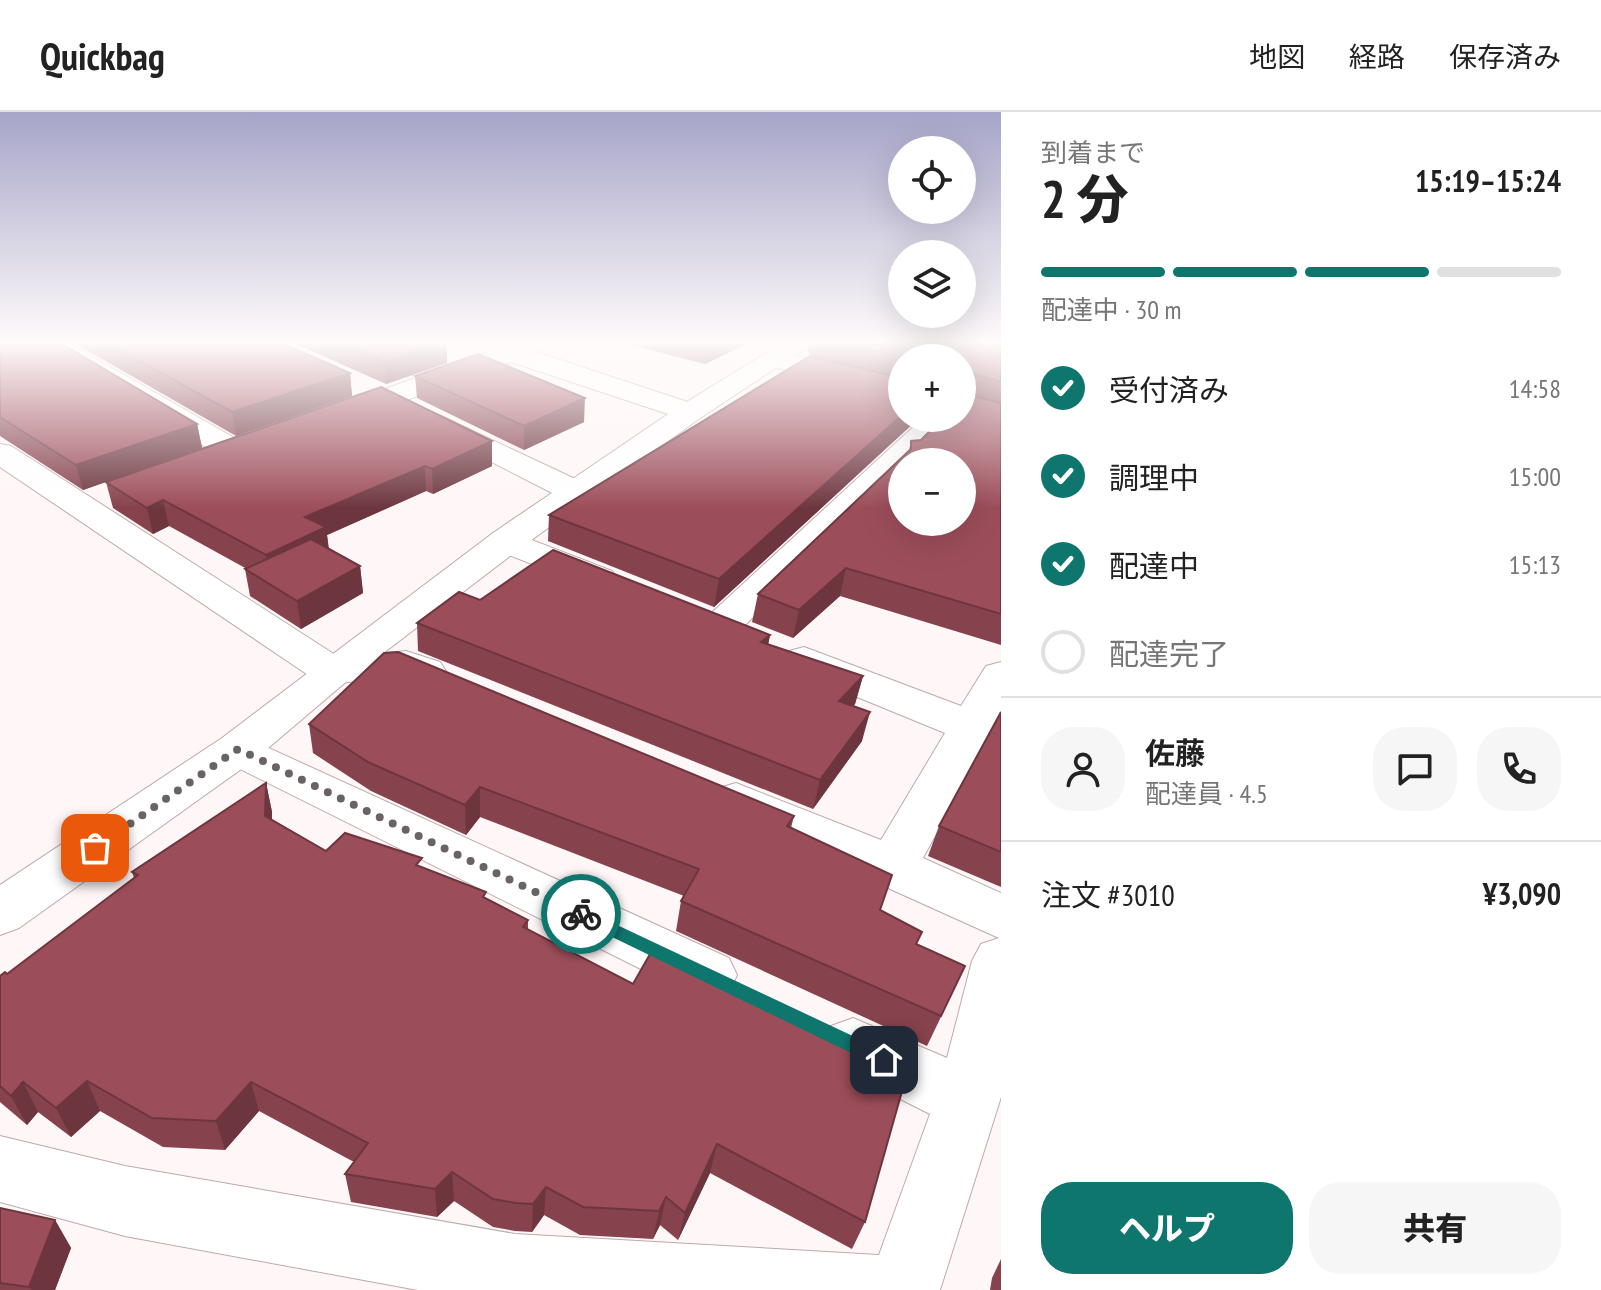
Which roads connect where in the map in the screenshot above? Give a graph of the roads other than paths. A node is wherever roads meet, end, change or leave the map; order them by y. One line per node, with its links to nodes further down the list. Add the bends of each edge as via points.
1 (145, 399): 10 (street)
2 (384, 399): 7 (street)
3 (389, 399): 13 (street)
4 (654, 399): 6 (street)
5 (711, 399): 6 (street)
6 (690, 412): 13 (street)
7 (311, 425)
8 (924, 432): 19 (street, via 706,622)
9 (266, 441): 10 (street)
10 (236, 452): 12 (street)
11 (0, 453): 16 (street, via 94,500)
12 (194, 466)
13 (576, 492): 14 (street)
14 (506, 541): 15 (street); 16 (street)
15 (634, 593)
16 (332, 672): 18 (street, via 406,664); 20 (street)
17 (1001, 675): 19 (street)
18 (464, 687)
19 (972, 727): 22 (street)
20 (238, 749): 23 (street); 26 (street)
21 (693, 781): 22 (street)
22 (892, 866): 24 (street)
23 (0, 913)
24 (1001, 917)
25 (1001, 961): 28 (street)
26 (754, 997)
27 (811, 1025): 28 (street)
28 (968, 1100): 31 (street)
29 (0, 1169): 30 (street, via 125,1201 515,1271)
30 (873, 1290)
31 (903, 1290)

